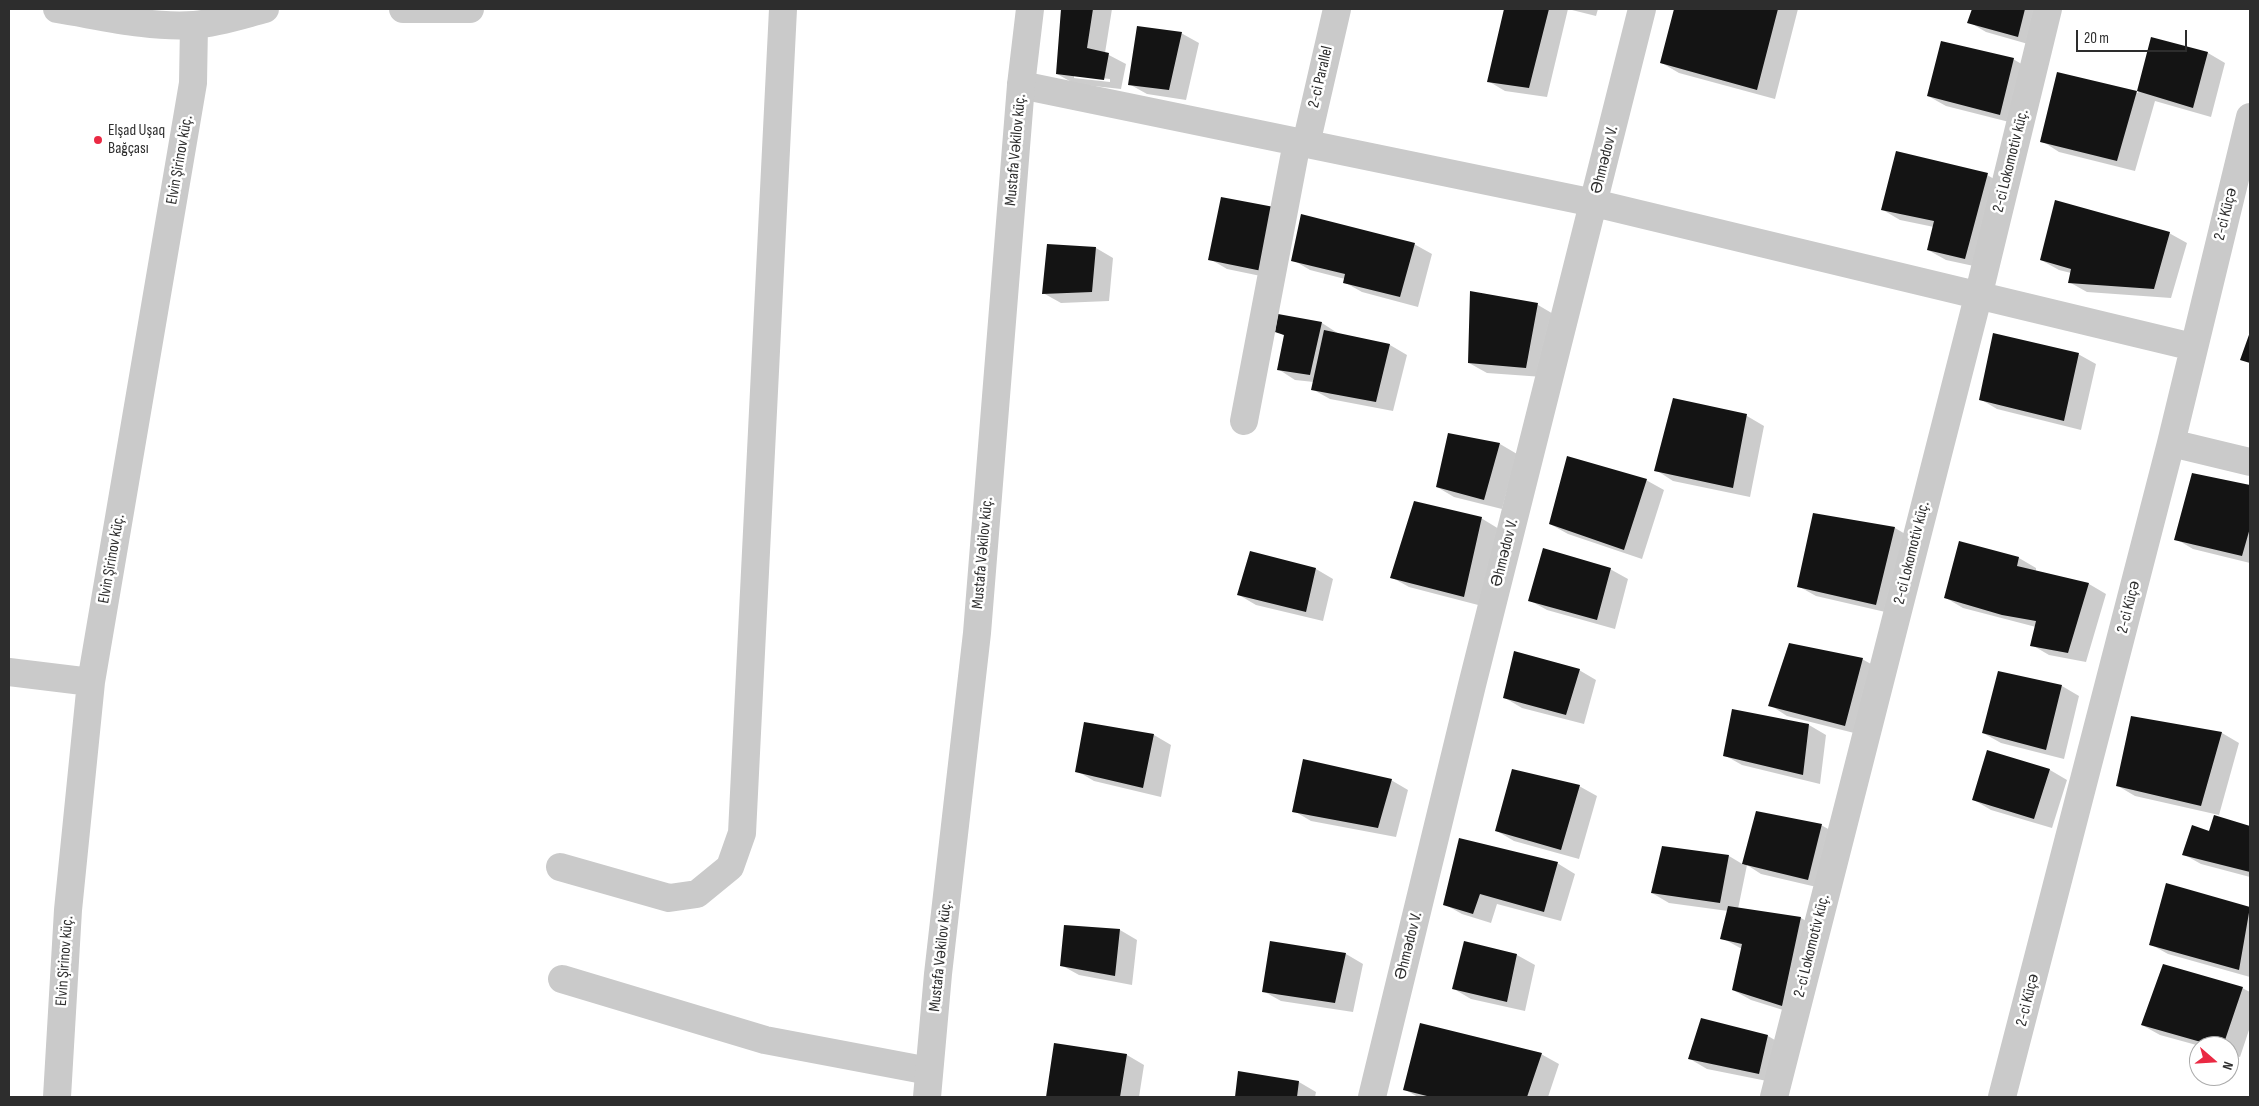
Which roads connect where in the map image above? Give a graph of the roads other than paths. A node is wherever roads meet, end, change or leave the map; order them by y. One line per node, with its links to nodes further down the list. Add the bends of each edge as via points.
1 (56, 9): 10 (street, via 152,24)
2 (265, 9): 10 (street)
3 (403, 9): 4 (street)
4 (470, 9)
5 (783, 9): 22 (street, via 742,833 730,867 697,894 669,898)
6 (1030, 9): 11 (street, Mustafa Vəkilov küç.)
7 (1337, 9): 13 (street, 2-ci Parallel)
8 (1642, 9): 14 (street, Əhmədov V.)
9 (2048, 9): 15 (street, 2-ci Lokomotiv küç.)
10 (194, 25): 21 (street, Elvin Şirinov küç., via 193,83)
11 (1022, 84): 13 (street); 24 (street, Mustafa Vəkilov küç., via 977,633)
12 (2250, 117): 16 (street, 2-ci Küçə)
13 (1301, 143): 14 (street); 17 (street, 2-ci Parallel)
14 (1594, 203): 15 (street); 26 (street, Əhmədov V.)
15 (1978, 297): 16 (street); 27 (street, 2-ci Lokomotiv küç.)
16 (2193, 347): 18 (street, 2-ci Küçə)
17 (1244, 421)
18 (2171, 443): 19 (street); 28 (street, 2-ci Küçə)
19 (2250, 462)
20 (9, 672): 21 (street)
21 (91, 682): 25 (street, Elvin Şirinov küç., via 68,910)
22 (560, 867)
23 (562, 979): 24 (street, via 765,1040)
24 (928, 1084)
25 (57, 1097)
26 (1372, 1097)
27 (1774, 1097)
28 (2002, 1097)

